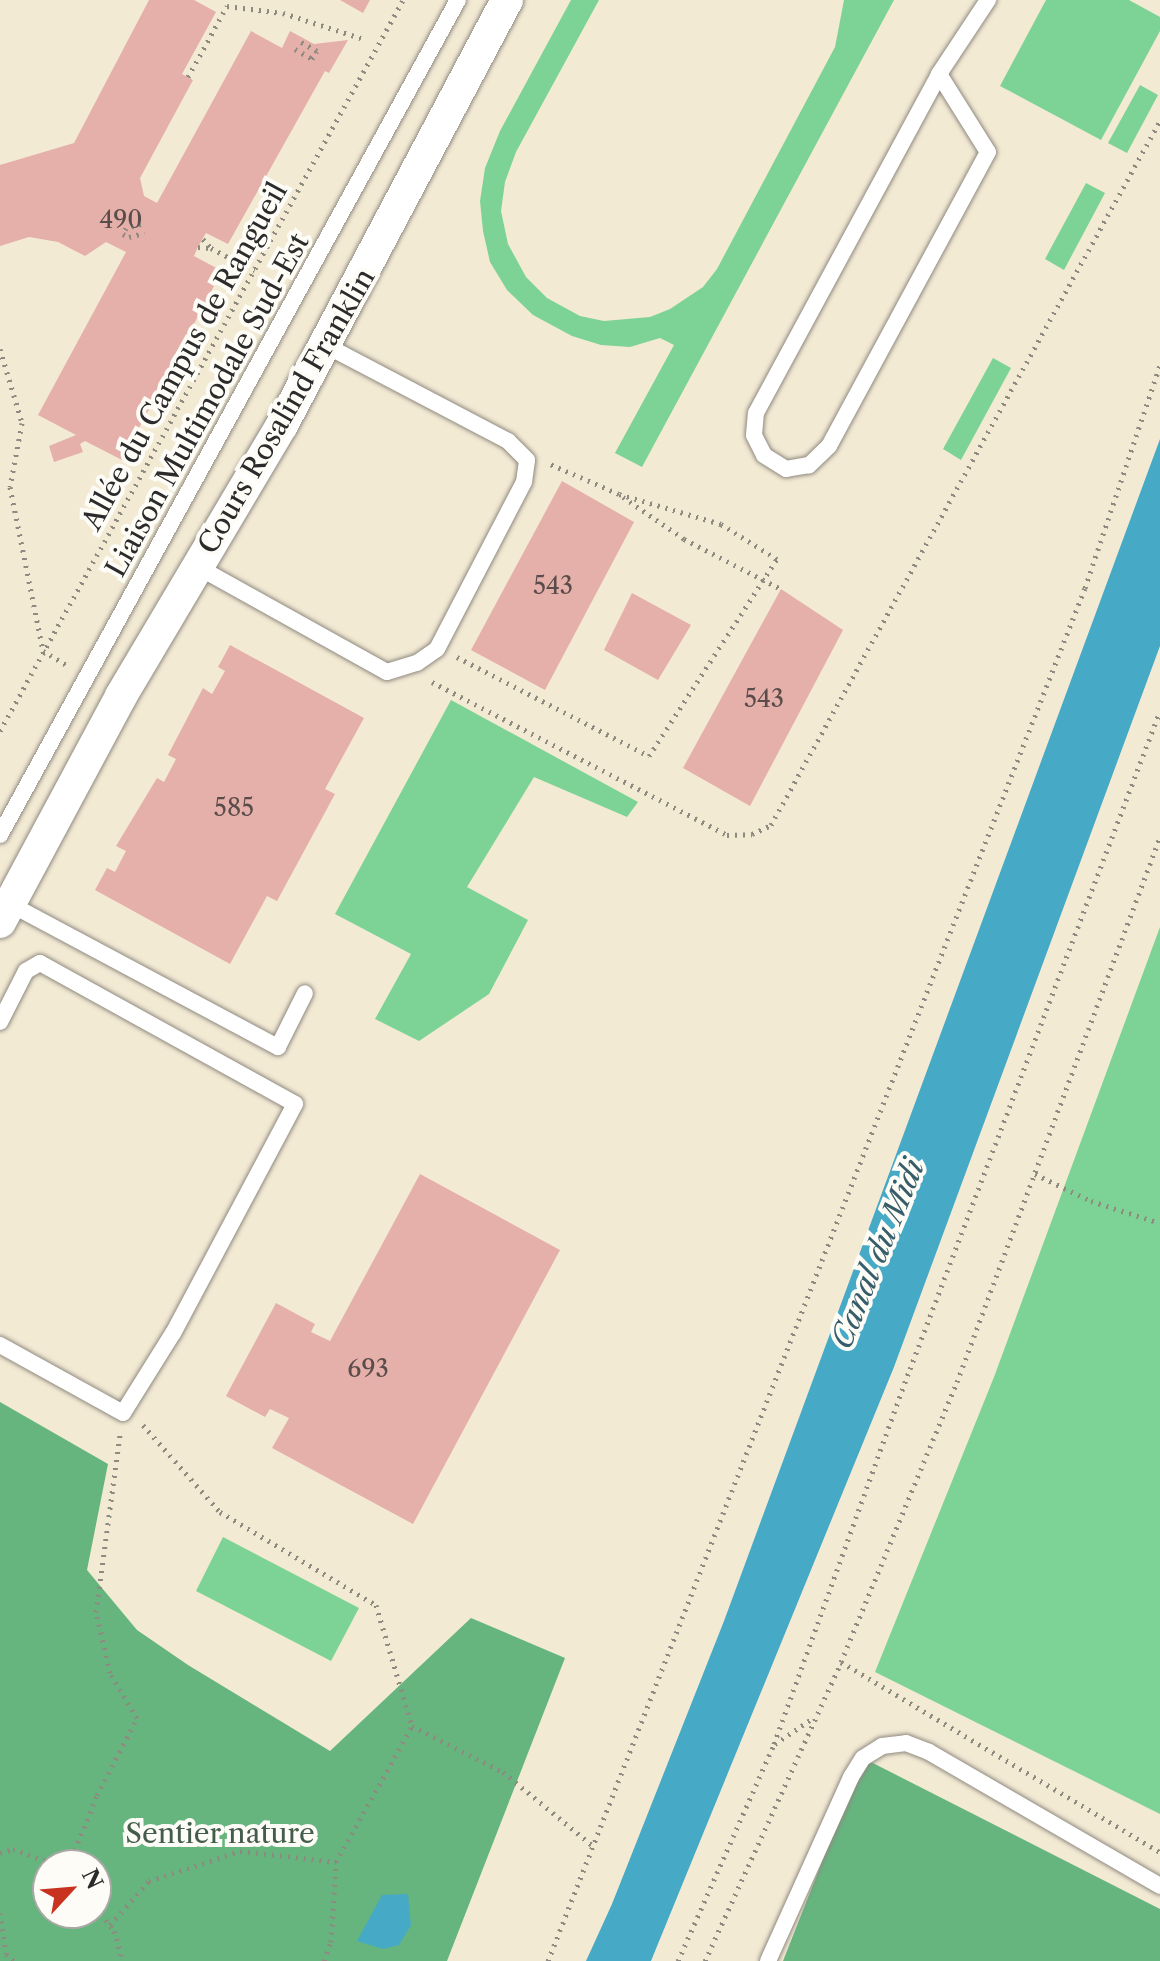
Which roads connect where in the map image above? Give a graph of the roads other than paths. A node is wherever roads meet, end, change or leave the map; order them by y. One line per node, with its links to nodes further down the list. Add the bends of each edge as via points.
1 (458, 0): 7 (lane, Liaison Multimodale Sud-Est)
2 (507, 0): 5 (street, Cours Rosalind Franklin)
3 (988, 0): 4 (lane)
4 (939, 74): 4 (lane, via 756,413 754,435 764,455 786,469 809,465 829,446 988,152)
5 (325, 345): 6 (street, Cours Rosalind Franklin); 6 (lane, via 508,441 527,460 524,482 437,649 417,663 387,672)
6 (198, 567): 8 (street, Cours Rosalind Franklin)
7 (0, 835)
8 (5, 913): 9 (lane, via 278,1047)
9 (305, 993)
10 (0, 1022): 11 (lane, via 26,971 40,963 295,1104 173,1333 123,1413)
11 (0, 1345)
12 (1160, 1886): 13 (lane, via 929,1752 906,1743 882,1746 863,1758 851,1777)
13 (768, 1961)

